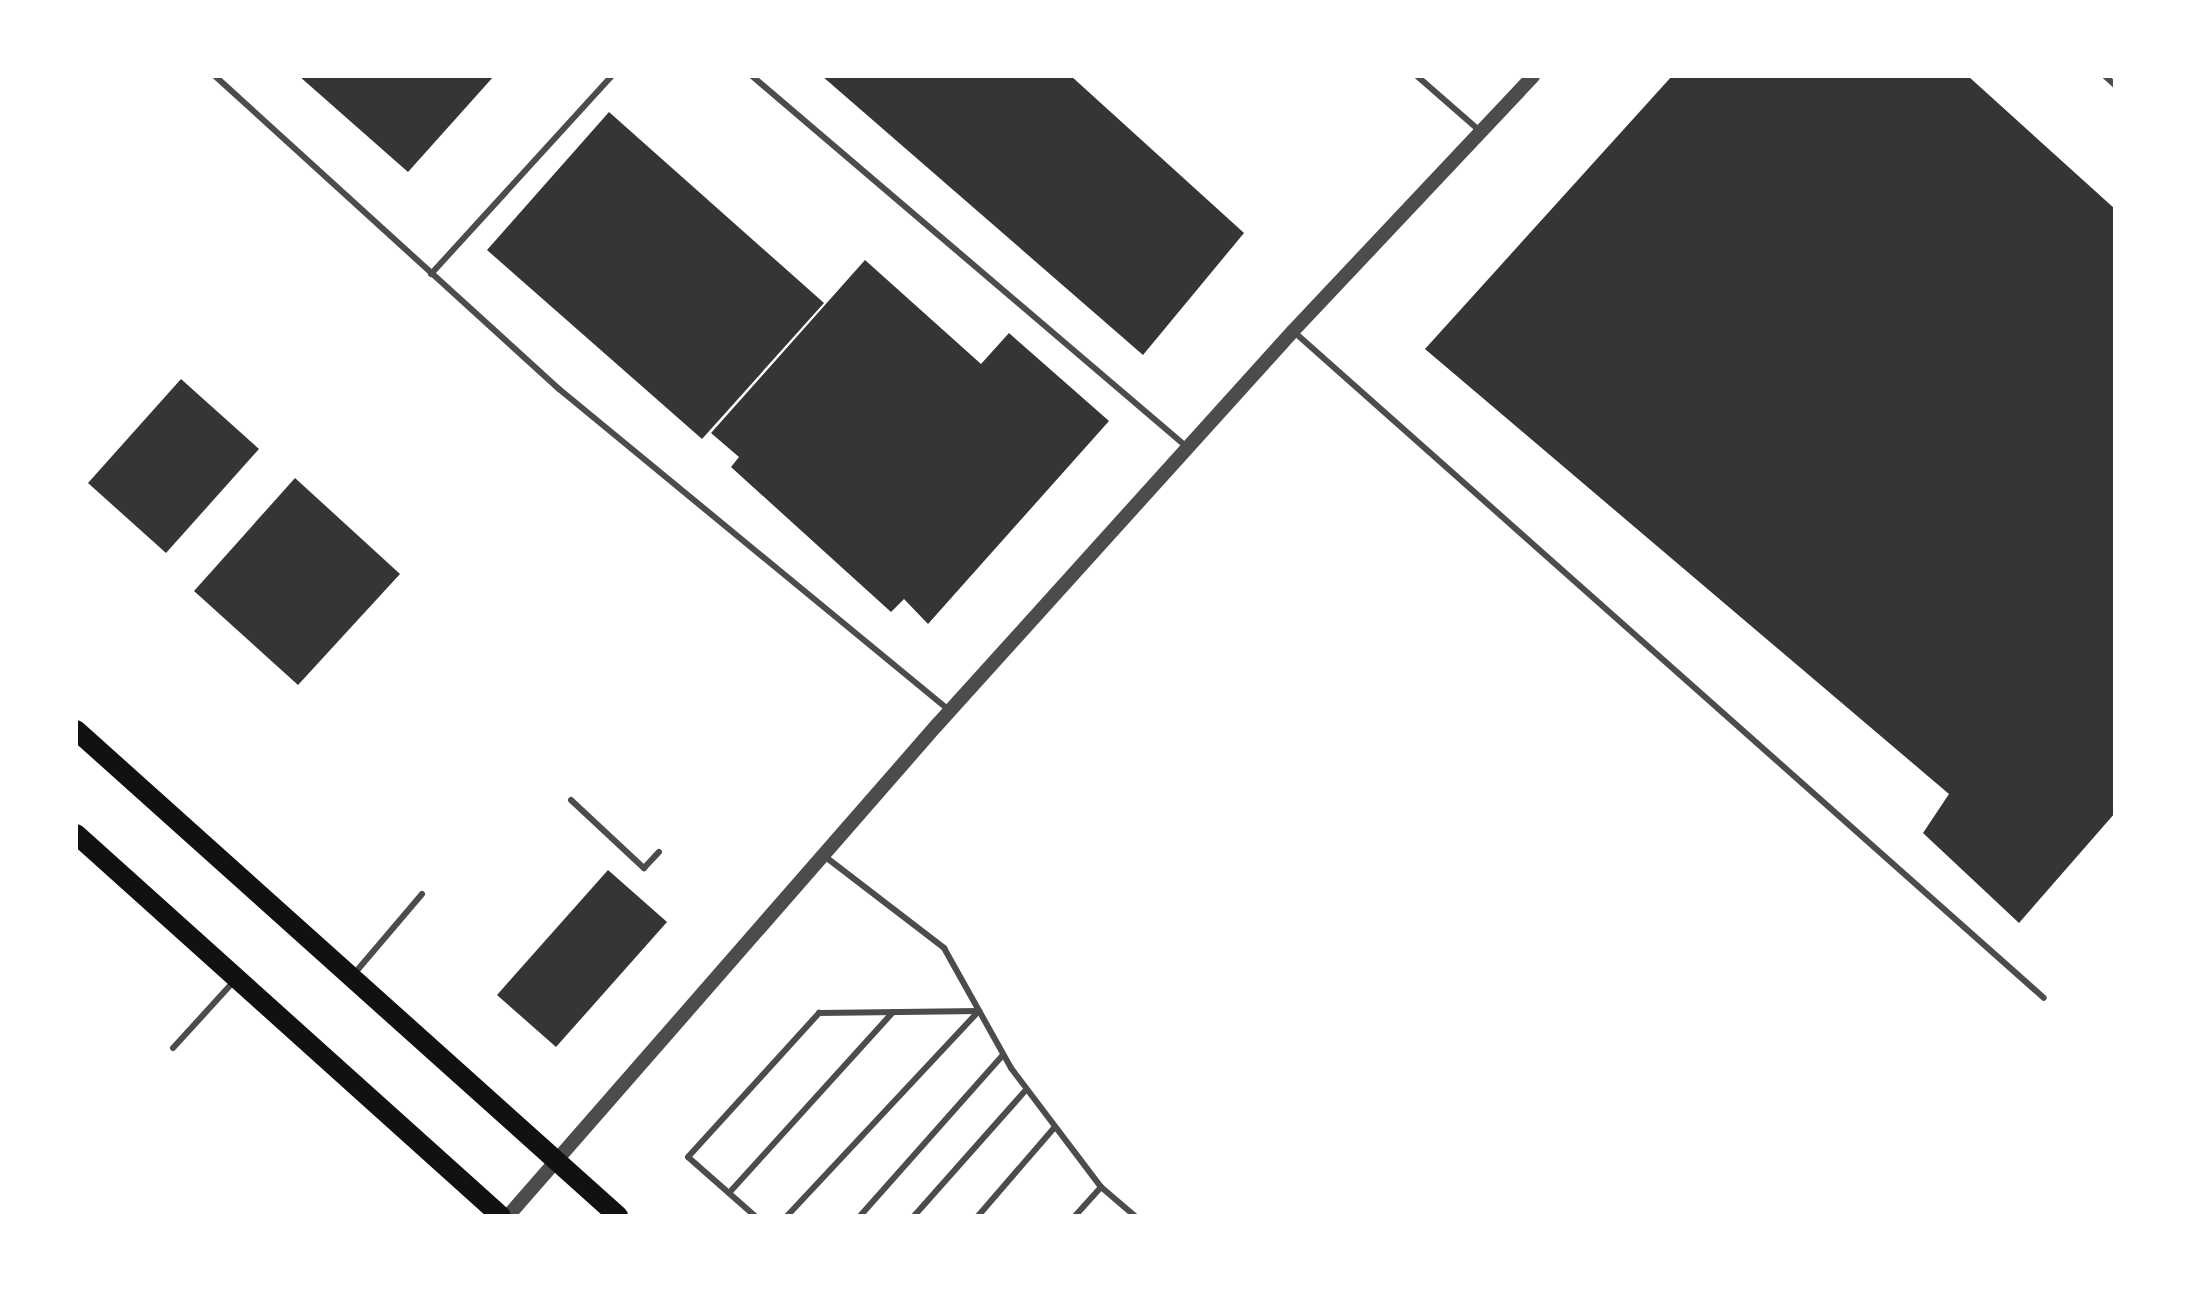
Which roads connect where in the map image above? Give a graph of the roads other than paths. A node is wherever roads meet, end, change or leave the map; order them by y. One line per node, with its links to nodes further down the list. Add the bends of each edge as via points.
1 (215, 76): 9 (lane)
2 (612, 76): 9 (lane)
3 (752, 76): 11 (lane)
4 (1417, 76): 8 (lane)
5 (1533, 76): 8 (street)
6 (2105, 76): 7 (lane)
7 (2115, 85)
8 (1479, 130): 10 (street)
9 (431, 274): 12 (lane, via 718,524)
10 (1293, 331): 11 (street); 21 (lane)
11 (1187, 447): 12 (street)
12 (950, 711): 17 (street)
13 (76, 730): 19 (main road)
14 (571, 800): 16 (lane, via 644,868)
15 (76, 834): 20 (main road)
16 (659, 852)
17 (823, 855): 22 (lane, via 944,948); 28 (street)
18 (422, 894): 19 (lane)
19 (351, 977): 28 (main road)
20 (237, 978): 24 (lane); 31 (main road)
21 (2044, 998)
22 (979, 1011): 23 (lane); 25 (lane); 35 (lane)
23 (893, 1012): 30 (lane); 30 (lane, via 819,1013 688,1157)
24 (173, 1048)
25 (1003, 1055): 26 (lane); 36 (lane)
26 (1026, 1090): 27 (lane); 37 (lane)
27 (1054, 1128): 29 (lane); 38 (lane)
28 (554, 1159): 32 (street); 33 (main road)
29 (1101, 1187): 39 (lane); 40 (lane)
30 (729, 1193): 34 (lane)
31 (501, 1216)
32 (508, 1216)
33 (618, 1216)
34 (755, 1216)
35 (787, 1216)
36 (860, 1216)
37 (914, 1216)
38 (978, 1216)
39 (1075, 1216)
40 (1135, 1216)

